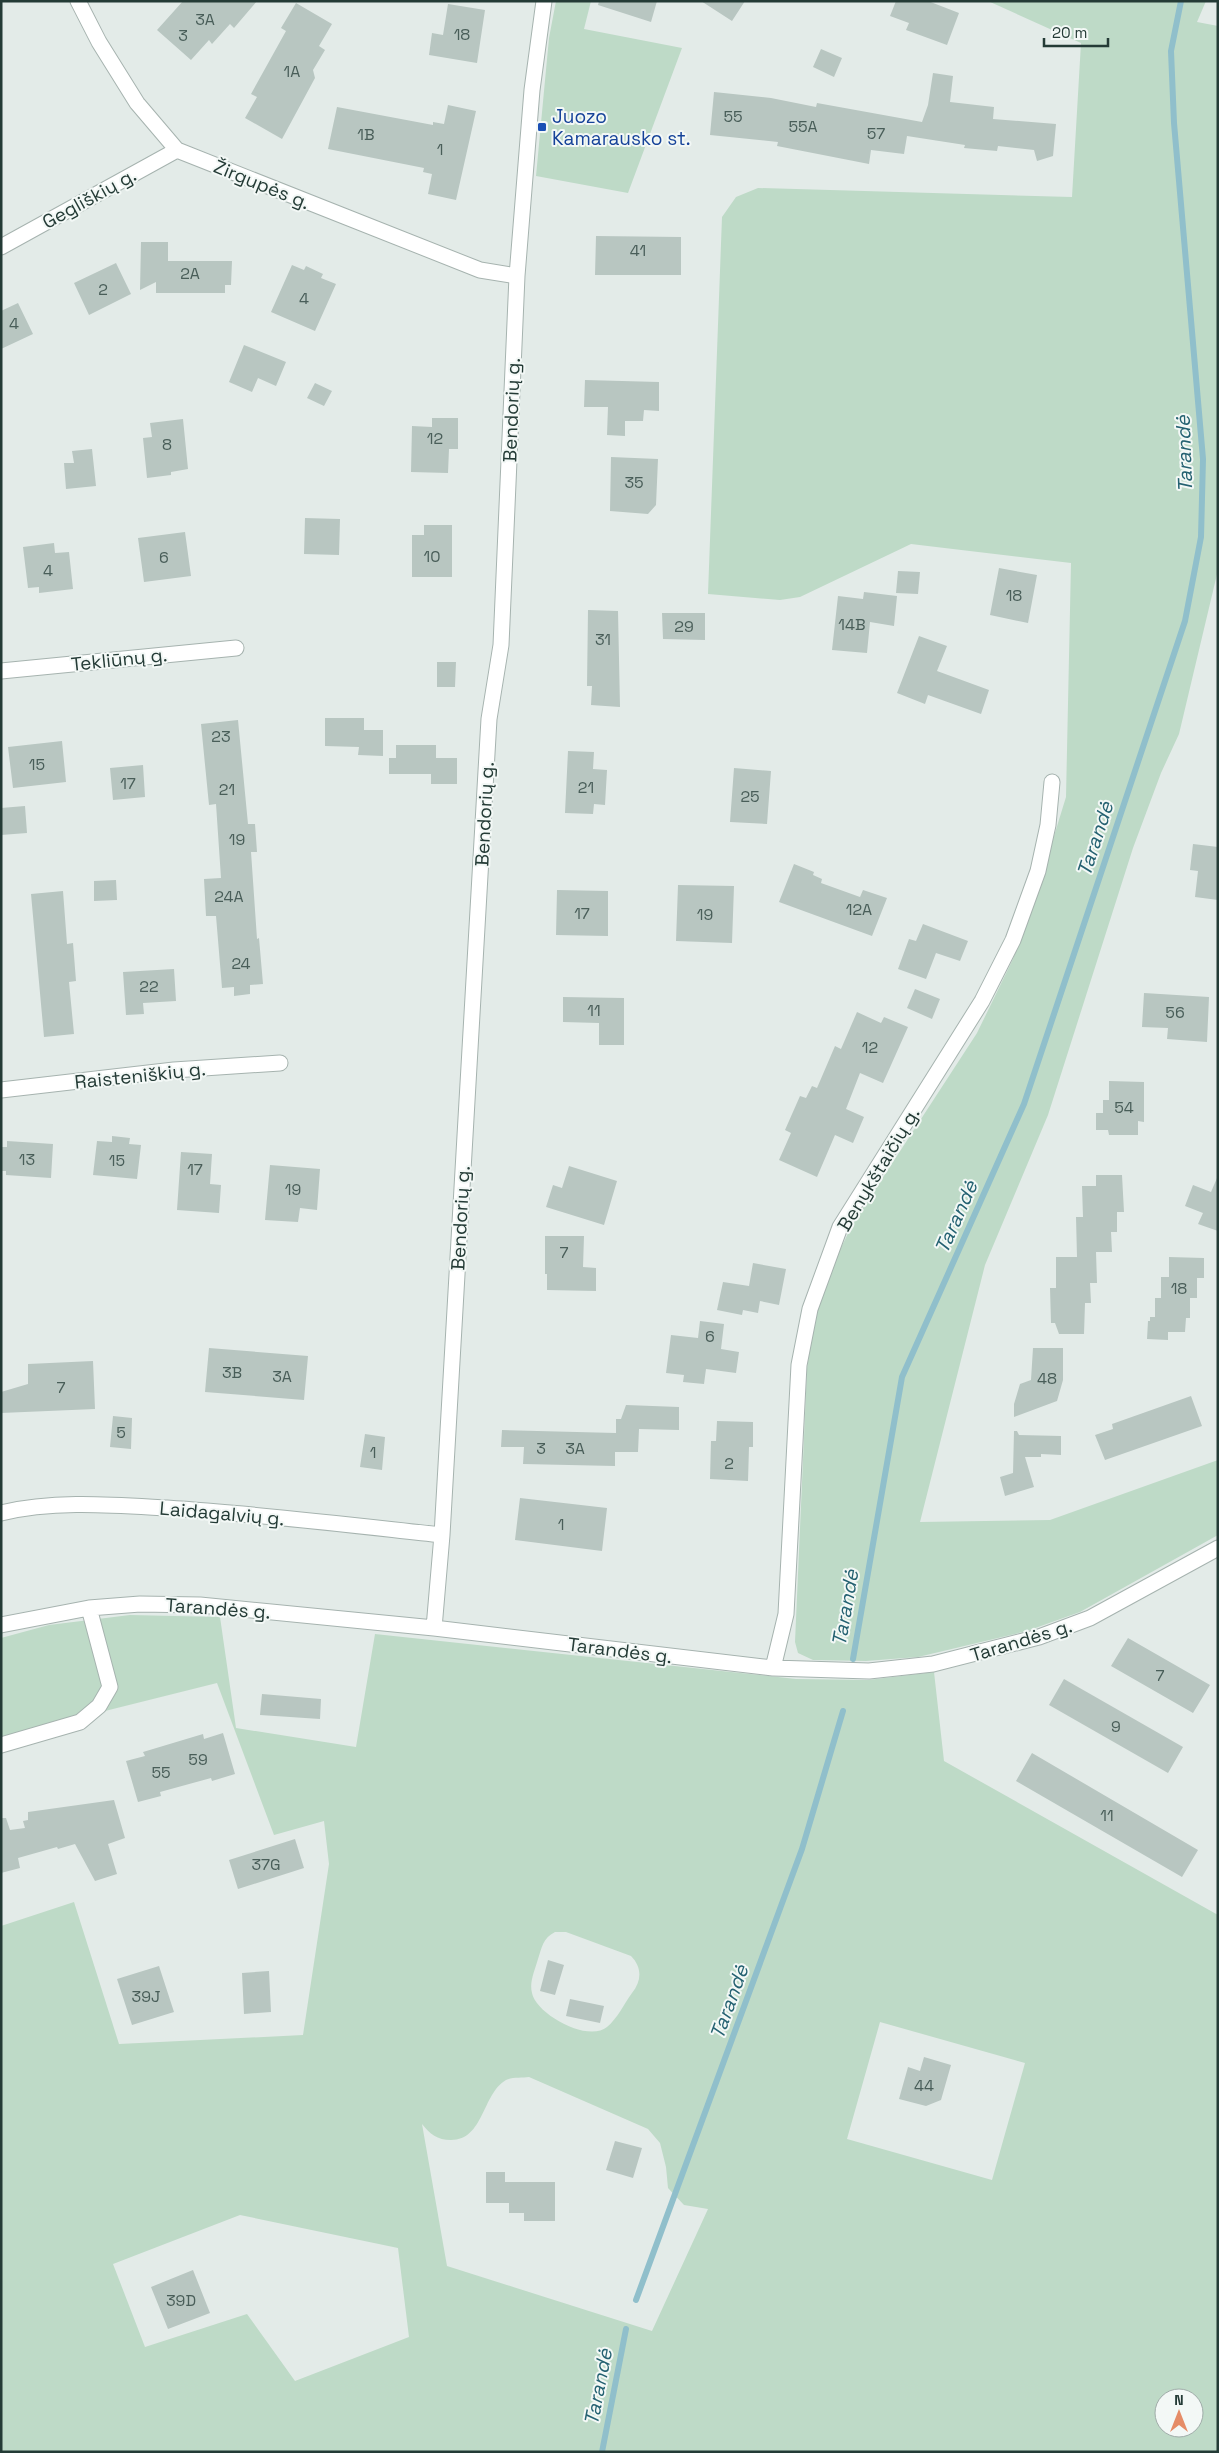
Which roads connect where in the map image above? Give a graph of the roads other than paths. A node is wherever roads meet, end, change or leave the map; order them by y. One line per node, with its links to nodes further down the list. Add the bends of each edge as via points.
1 (78, 1): 3 (street, Žirgupės g., via 137,103)
2 (544, 1): 5 (street, Bendorių g., via 532,90)
3 (177, 150): 4 (street, Gegliškių g.); 5 (street, Žirgupės g., via 480,270)
4 (1, 246)
5 (516, 276): 12 (street, Bendorių g., via 501,645 489,719)
6 (236, 648): 7 (street, Tekliūnų g.)
7 (1, 671)
8 (1052, 782): 17 (street, Benykštaičių g., via 1048,825 1038,871 1013,940 982,1001 840,1227 810,1308 799,1365 786,1614)
9 (280, 1063): 10 (street, Raisteniškių g., via 174,1070)
10 (1, 1090)
11 (1, 1513): 12 (street, Laidagalvių g., via 67,1506 121,1506 232,1512)
12 (442, 1535): 16 (street, Bendorių g.)
13 (1218, 1548): 17 (street, Tarandės g., via 1090,1618 988,1651 932,1664 869,1671)
14 (89, 1608): 15 (street, Tarandės g.); 16 (street, Tarandės g., via 140,1604 200,1605); 18 (street, via 110,1687 99,1706 80,1722)
15 (1, 1625)
16 (434, 1628): 17 (street, Tarandės g.)
17 (772, 1668)
18 (1, 1745)

